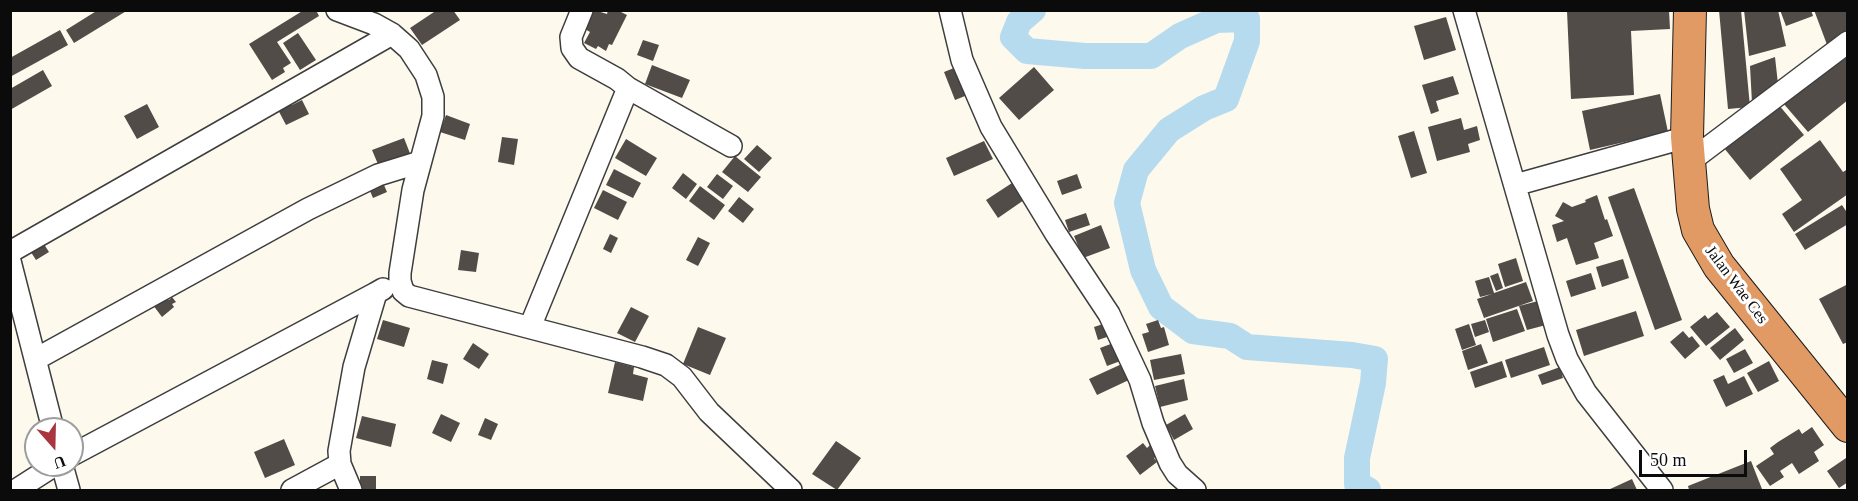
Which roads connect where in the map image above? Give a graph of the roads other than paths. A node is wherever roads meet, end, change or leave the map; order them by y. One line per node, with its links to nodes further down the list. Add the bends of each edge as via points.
1 (337, 10): 6 (street)
2 (582, 10): 8 (street, via 571,37 572,48 579,58)
3 (950, 10): 28 (street, via 962,60 991,127 1109,314 1140,380 1170,464)
4 (1464, 10): 12 (street)
5 (1690, 10): 10 (highway, Jalan Wae Ces)
6 (392, 34): 11 (street, via 409,49 426,75 433,97 433,116); 13 (street)
7 (1848, 42): 10 (street)
8 (628, 88): 9 (street); 17 (street)
9 (731, 146)
10 (1688, 150): 12 (street); 20 (highway, Jalan Wae Ces, via 1693,209 1704,243)
11 (420, 162): 15 (street); 18 (street, via 378,176 308,209)
12 (1515, 185): 29 (street, via 1567,359 1586,393)
13 (10, 252)
14 (10, 261): 18 (street)
15 (400, 281): 16 (street); 17 (street, via 409,296)
16 (376, 293): 21 (street); 22 (street, via 354,367)
17 (530, 327): 27 (street, via 642,357 673,370 708,412)
18 (36, 359): 19 (street)
19 (50, 417)
20 (1848, 426)
21 (84, 449)
22 (340, 464): 25 (street); 26 (street)
23 (36, 477): 24 (street)
24 (16, 490)
25 (292, 490)
26 (351, 490)
27 (791, 490)
28 (1195, 490)
29 (1662, 490)

